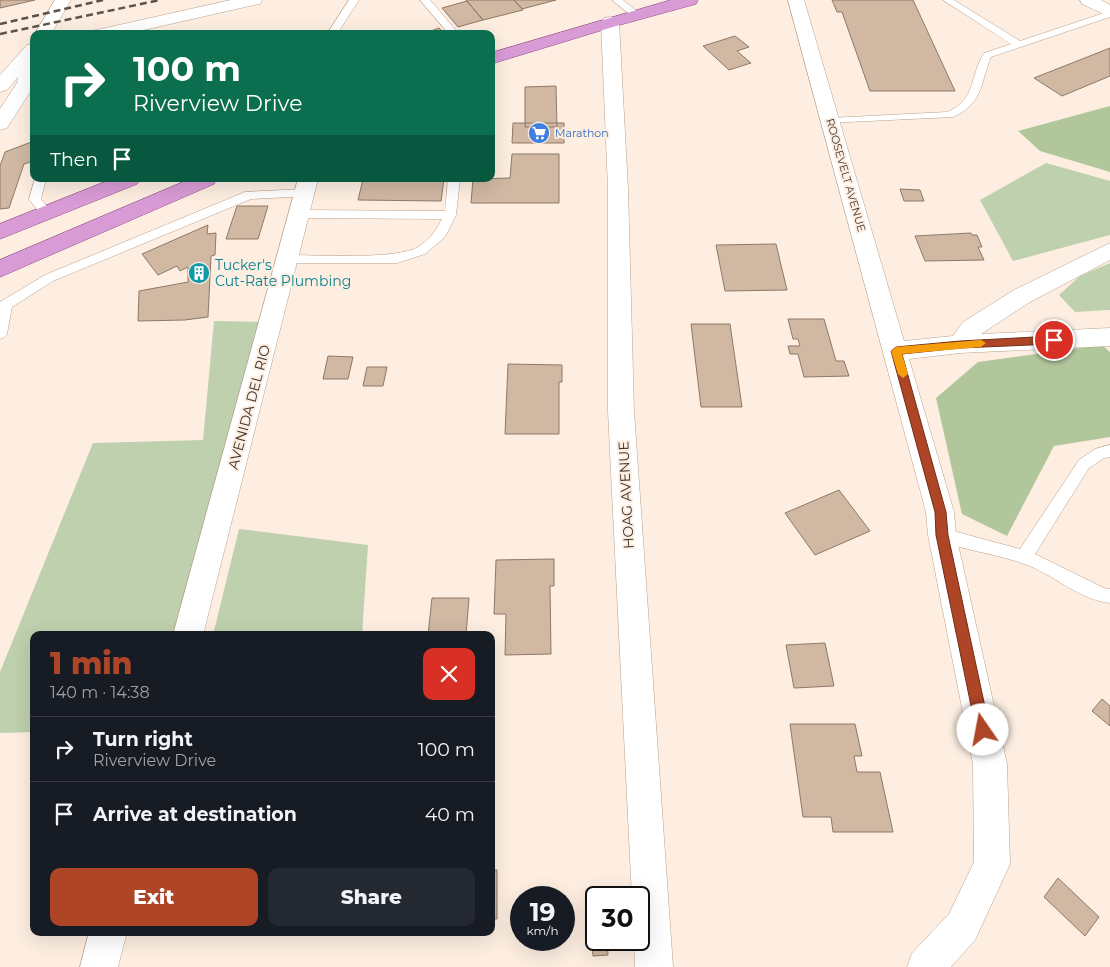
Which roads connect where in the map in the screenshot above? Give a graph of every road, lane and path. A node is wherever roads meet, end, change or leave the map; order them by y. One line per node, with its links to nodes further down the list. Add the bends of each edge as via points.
1 (63, 0): 11 (street)
2 (254, 0): 12 (street)
3 (354, 0): 13 (lane)
4 (425, 0): 14 (lane)
5 (690, 0): 9 (main road, via 636,15)
6 (796, 0): 20 (street, ROOSEVELT AVENUE)
7 (948, 0): 15 (lane)
8 (1088, 0): 10 (street)
9 (614, 11): 17 (main road); 45 (street, HOAG AVENUE, via 621,411)
10 (1110, 13): 15 (lane)
11 (45, 30)
12 (119, 30)
13 (335, 30)
14 (451, 30)
15 (1020, 45): 20 (lane, via 987,55 981,67 977,91 958,112)
16 (30, 52): 19 (street)
17 (495, 57)
18 (30, 67): 21 (street, via 26,82)
19 (0, 86)
20 (830, 121): 37 (street, ROOSEVELT AVENUE)
21 (0, 124)
22 (39, 182): 27 (lane, via 35,199)
23 (123, 182): 27 (main road)
24 (200, 182): 32 (main road)
25 (454, 182): 28 (lane)
26 (305, 195): 28 (lane); 31 (street, AVENIDA DEL RIO); 33 (lane, via 249,195 49,278)
27 (46, 213): 29 (main road)
28 (450, 215): 31 (lane, via 441,234 421,250 397,260)
29 (0, 232)
30 (1110, 251): 36 (street, via 1022,296 972,328)
31 (288, 259): 42 (street, AVENIDA DEL RIO)
32 (0, 269)
33 (3, 306): 34 (lane)
34 (0, 334)
35 (1110, 337): 36 (street)
36 (960, 344): 37 (street)
37 (896, 351): 39 (street, ROOSEVELT AVENUE, via 940,512)
38 (1110, 452): 40 (lane, via 1084,464)
39 (942, 535): 40 (lane); 46 (street, ROOSEVELT AVENUE, via 990,764 992,864 962,927)
40 (1024, 558): 41 (lane)
41 (1110, 596)
42 (189, 631)
43 (107, 936): 44 (street)
44 (99, 967)
45 (654, 967)
46 (926, 967)

